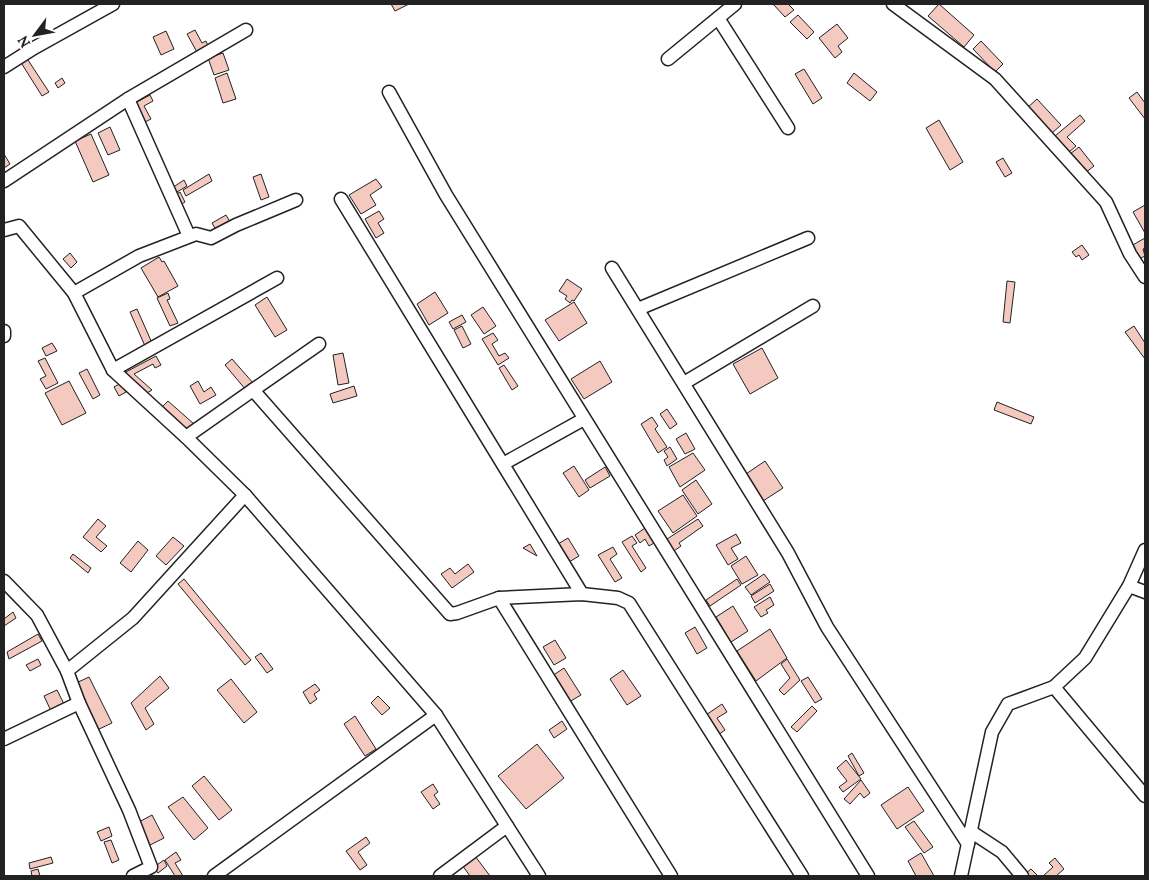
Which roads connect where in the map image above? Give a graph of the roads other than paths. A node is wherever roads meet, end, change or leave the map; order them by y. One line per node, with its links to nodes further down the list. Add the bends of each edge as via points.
1 (112, 4): 7 (street)
2 (735, 4): 4 (street)
3 (893, 4): 18 (street, via 995,79 1106,202 1130,254)
4 (718, 18): 6 (street); 10 (street)
5 (246, 30): 9 (street)
6 (668, 59)
7 (4, 67)
8 (389, 92): 29 (street, via 446,195)
9 (128, 99): 11 (street); 15 (street)
10 (788, 128)
11 (4, 181)
12 (342, 199): 31 (street)
13 (296, 200): 15 (street, via 211,238 196,234)
14 (4, 230): 20 (street, via 19,226)
15 (189, 236): 20 (street, via 139,256)
16 (808, 238): 22 (street)
17 (612, 268): 22 (street)
18 (1145, 277)
19 (277, 278): 26 (street)
20 (74, 293): 26 (street)
21 (813, 306): 27 (street)
22 (638, 309): 27 (street)
23 (4, 331): 24 (street)
24 (4, 336)
25 (319, 344): 28 (street)
26 (112, 370): 30 (street)
27 (684, 383): 46 (street, via 788,553 827,627)
28 (253, 390): 30 (street); 38 (street, via 450,614)
29 (584, 419): 31 (street); 53 (street)
30 (186, 437): 32 (street)
31 (503, 464): 37 (street)
32 (245, 495): 39 (street, via 133,618); 42 (street)
33 (1145, 550): 35 (street)
34 (4, 581): 39 (street, via 37,615)
35 (1129, 586): 36 (street); 40 (street, via 1085,658)
36 (1145, 592)
37 (582, 594): 38 (street); 52 (street, via 629,602)
38 (499, 598): 51 (street)
39 (67, 671): 41 (street)
40 (1054, 686): 44 (street); 46 (street, via 1008,704 992,732)
41 (79, 703): 43 (street); 47 (street, via 129,810 150,867)
42 (436, 714): 45 (street); 48 (street)
43 (4, 739)
44 (1145, 796)
45 (507, 826): 49 (street); 50 (street)
46 (969, 838): 54 (street); 55 (street, via 1002,852)
47 (133, 876)
48 (214, 876)
49 (440, 876)
50 (539, 876)
51 (672, 876)
52 (802, 876)
53 (868, 876)
54 (961, 876)
55 (1022, 876)

